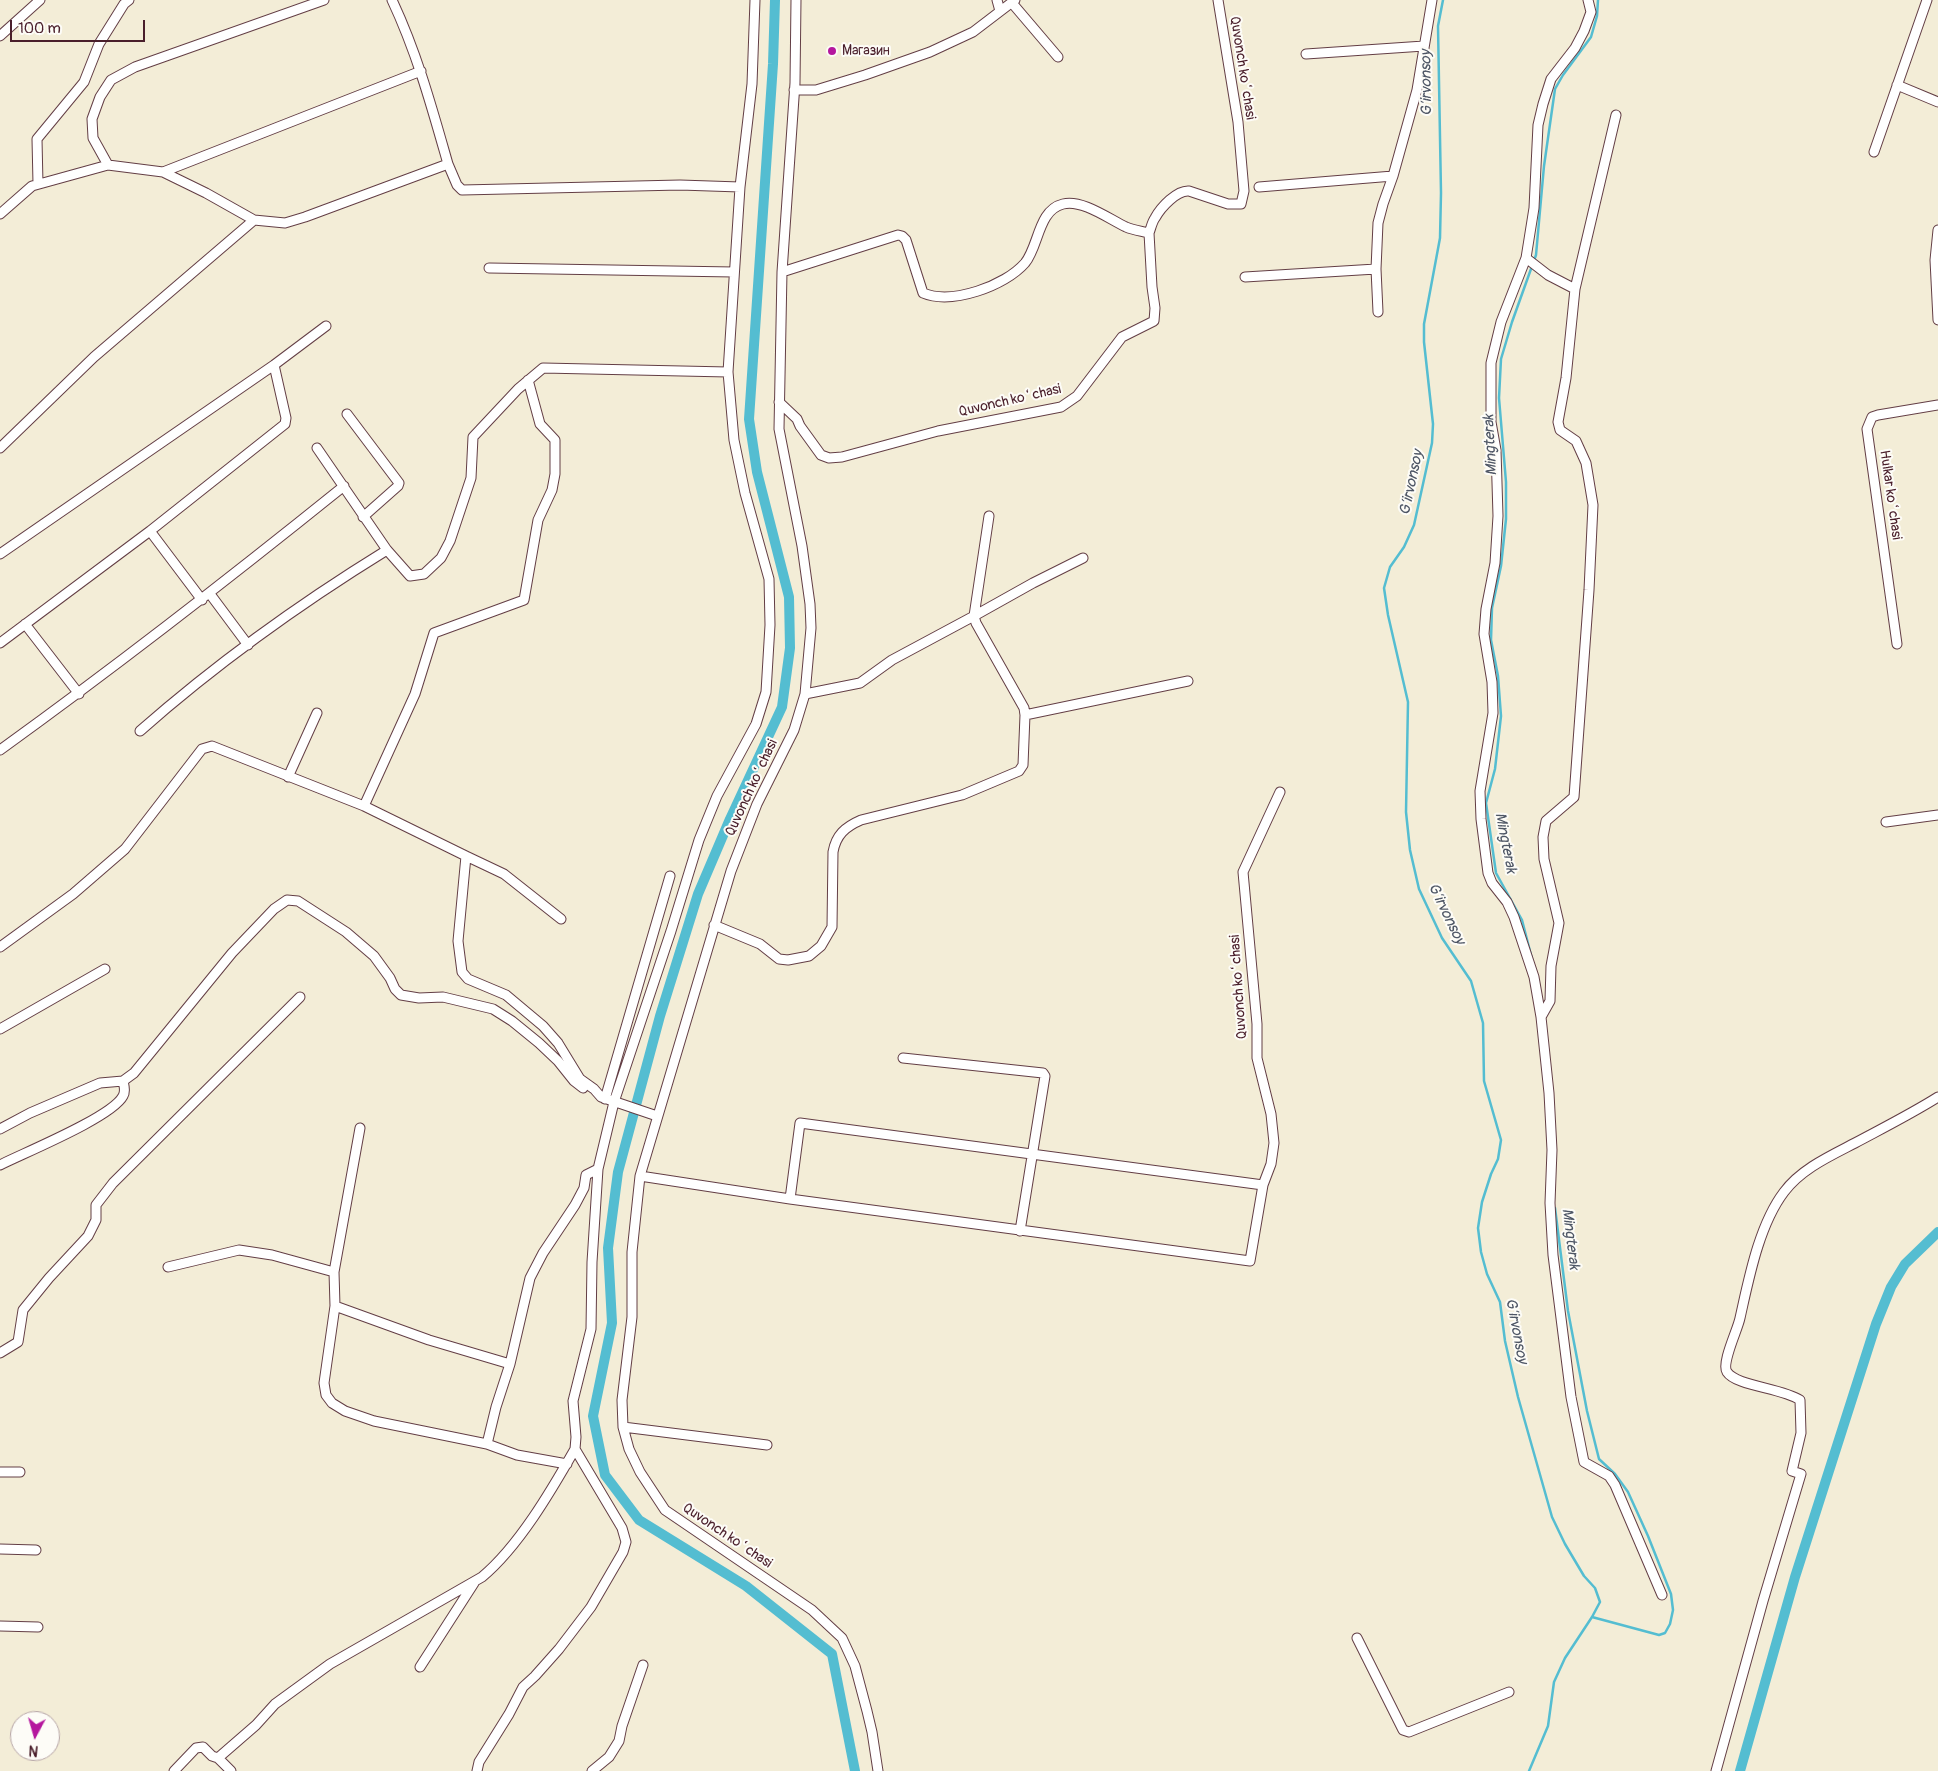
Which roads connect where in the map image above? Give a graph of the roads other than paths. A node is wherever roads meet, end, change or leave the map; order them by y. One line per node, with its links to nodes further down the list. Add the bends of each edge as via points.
1 (40, 0): 14 (street)
2 (129, 0): 28 (street, via 99,44 84,82 37,139)
3 (324, 0): 25 (street, via 135,67 111,80 92,119 93,138)
4 (392, 0): 18 (street)
5 (755, 0): 30 (street, via 752,84)
6 (796, 0): 20 (street, Quvonch koʻchasi)
7 (997, 0): 13 (street)
8 (1218, 0): 34 (street, Quvonch koʻchasi, via 1238,122 1244,190 1241,204 1228,204 1183,191 1154,218)
9 (1432, 0): 15 (street)
10 (1588, 0): 35 (street, via 1591,12 1584,32 1551,79 1538,124)
11 (1927, 0): 19 (street)
12 (1013, 1): 13 (street); 17 (street)
13 (1000, 11): 20 (street, via 973,32 930,52 816,90)
14 (0, 36)
15 (1424, 46): 16 (street); 27 (street)
16 (1306, 54)
17 (1058, 56)
18 (422, 71): 24 (street); 26 (street)
19 (1896, 86): 21 (street); 23 (street)
20 (794, 90): 39 (street, Quvonch koʻchasi)
21 (1938, 102)
22 (1616, 115): 41 (street)
23 (1874, 152)
24 (448, 164): 30 (street, via 462,190 680,185); 32 (street, via 285,223)
25 (108, 165): 26 (street); 28 (street)
26 (163, 172): 32 (street)
27 (1393, 176): 29 (street); 37 (street, via 1378,223)
28 (38, 184): 31 (street)
29 (1259, 187)
30 (740, 188): 38 (street)
31 (0, 214)
32 (254, 220): 51 (street, via 94,357)
33 (1938, 230): 43 (street, via 1935,260)
34 (1148, 233): 39 (street, via 1126,227 1075,204 1064,204 1055,207 1046,217 1026,262 1018,270 979,291 959,295 923,293 906,240 898,235); 48 (street, Quvonch koʻchasi, via 1154,321 1122,337 1077,396 1061,407 938,431 828,458 821,455 796,419)
35 (1528, 259): 41 (street, via 1548,275); 85 (street, via 1501,322 1491,363 1491,422 1496,450 1498,516 1495,563 1484,634 1492,682 1493,713 1480,791 1488,873 1514,917 1534,977)
36 (489, 268): 38 (street)
37 (1376, 269): 40 (street); 42 (street)
38 (734, 272): 46 (street)
39 (782, 272): 48 (street, Quvonch koʻchasi)
40 (1245, 276)
41 (1576, 289): 85 (street, via 1558,422 1560,430 1576,441 1586,463 1592,489 1589,590 1574,797 1546,821 1543,837 1547,876 1559,923 1551,966 1550,1001)
42 (1378, 312)
43 (1938, 320)
44 (326, 326): 45 (street)
45 (274, 365): 56 (street, via 285,424); 58 (street)
46 (728, 372): 47 (street, via 543,368); 90 (street, via 734,440 745,494 769,579 766,692 756,724 717,796 699,840 671,931)
47 (528, 380): 57 (street, via 473,436 471,478 441,558 424,574 410,576); 75 (street, via 540,424 555,440 555,474 552,490 538,520 524,600 434,633 415,694)
48 (779, 402): 68 (street, Quvonch koʻchasi, via 779,429 810,604)
49 (1938, 405): 64 (street, Hulkar koʻchasi, via 1872,417 1867,429)
50 (347, 414): 55 (street, via 399,483)
51 (0, 448)
52 (317, 448): 53 (street)
53 (344, 486): 55 (street); 60 (street)
54 (989, 516): 61 (street)
55 (363, 517): 57 (street)
56 (150, 531): 60 (street); 62 (street)
57 (387, 550): 65 (street, via 325,588)
58 (0, 554)
59 (1083, 558): 61 (street)
60 (206, 597): 65 (street); 67 (street)
61 (974, 616): 68 (street, via 892,660 860,683); 70 (street)
62 (25, 624): 63 (street); 67 (street)
63 (0, 643)
64 (1897, 644)
65 (248, 645): 71 (street)
66 (1188, 681): 70 (street)
67 (78, 694): 72 (street)
68 (805, 694): 81 (street, Quvonch koʻchasi, via 794,730 731,870)
69 (317, 714): 73 (street)
70 (1025, 715): 81 (street, via 1020,771 962,795 861,820 841,833 833,852 832,926 821,946 809,956 779,959 760,944)
71 (140, 731)
72 (0, 750)
73 (288, 777): 75 (street); 82 (street, via 212,746 202,749 125,850 73,894)
74 (1280, 792): 98 (street, Quvonch koʻchasi, via 1243,872 1257,1024 1256,1058 1274,1142 1271,1164)
75 (364, 806): 78 (street)
76 (1938, 815): 77 (street)
77 (1886, 822)
78 (466, 856): 80 (street, via 504,874); 90 (street, via 458,941 462,972 468,979 506,995 543,1026 558,1043 580,1079)
79 (670, 876): 90 (street)
80 (561, 919)
81 (714, 925): 91 (street, Quvonch koʻchasi)
82 (0, 948)
83 (105, 969): 86 (street)
84 (300, 997): 104 (street, via 113,1183 96,1205 96,1220 88,1236 23,1310 18,1342)
85 (1541, 1017): 116 (street, via 1549,1093 1554,1256 1571,1398 1584,1462 1609,1476 1615,1485)
86 (0, 1029)
87 (902, 1058): 94 (street, via 1043,1073)
88 (123, 1081): 90 (street, via 134,1073 232,953 274,909 287,900 298,901 346,932 374,956 401,994 419,998 442,997 493,1009 538,1043 590,1094); 93 (street, via 100,1083); 95 (street, via 123,1097 100,1117)
89 (1938, 1097): 129 (street, via 1802,1174 1784,1192 1762,1237 1725,1368 1736,1380 1791,1394 1800,1400 1801,1433 1792,1471 1801,1474)
90 (607, 1100): 91 (street); 96 (street)
91 (657, 1116): 97 (street, Quvonch koʻchasi)
92 (360, 1128): 102 (street)
93 (0, 1129)
94 (1032, 1155): 98 (street); 99 (street, via 800,1123); 100 (street)
95 (0, 1165)
96 (598, 1169): 105 (street, via 586,1175 584,1188 575,1205 530,1278); 109 (street, via 591,1329 573,1401)
97 (640, 1176): 99 (street, Quvonch koʻchasi); 106 (street, Quvonch koʻchasi, via 632,1252 632,1317 622,1400)
98 (1263, 1185): 100 (street, Quvonch koʻchasi, via 1250,1261)
99 (790, 1199): 100 (street, Quvonch koʻchasi)
100 (1020, 1231)
101 (168, 1267): 102 (street, via 239,1250 272,1255)
102 (334, 1272): 103 (street)
103 (334, 1306): 105 (street, via 429,1340); 107 (street, via 324,1383 326,1395 332,1403 345,1411 374,1420)
104 (0, 1353)
105 (510, 1364): 107 (street)
106 (623, 1427): 108 (street); 128 (street, Quvonch koʻchasi, via 628,1449 665,1510 812,1610 842,1638 855,1666)
107 (487, 1444): 110 (street, via 517,1455)
108 (767, 1444)
109 (575, 1449): 110 (street); 126 (street, via 622,1528 626,1542 624,1552 580,1621 523,1687 479,1762)
110 (567, 1464): 115 (street, via 503,1558)
111 (0, 1472): 112 (street)
112 (20, 1472)
113 (0, 1549): 114 (street)
114 (36, 1550)
115 (475, 1581): 121 (street); 123 (street, via 330,1664 275,1704)
116 (1662, 1595)
117 (0, 1626): 118 (street)
118 (38, 1627)
119 (1357, 1638): 122 (street, via 1403,1730 1409,1732)
120 (643, 1665): 127 (street, via 619,1740 608,1757)
121 (420, 1667)
122 (1509, 1692)
123 (218, 1758): 124 (street, via 203,1747 196,1748); 125 (street)
124 (174, 1771)
125 (231, 1771)
126 (477, 1771)
127 (592, 1771)
128 (878, 1771)
129 (1716, 1771)

